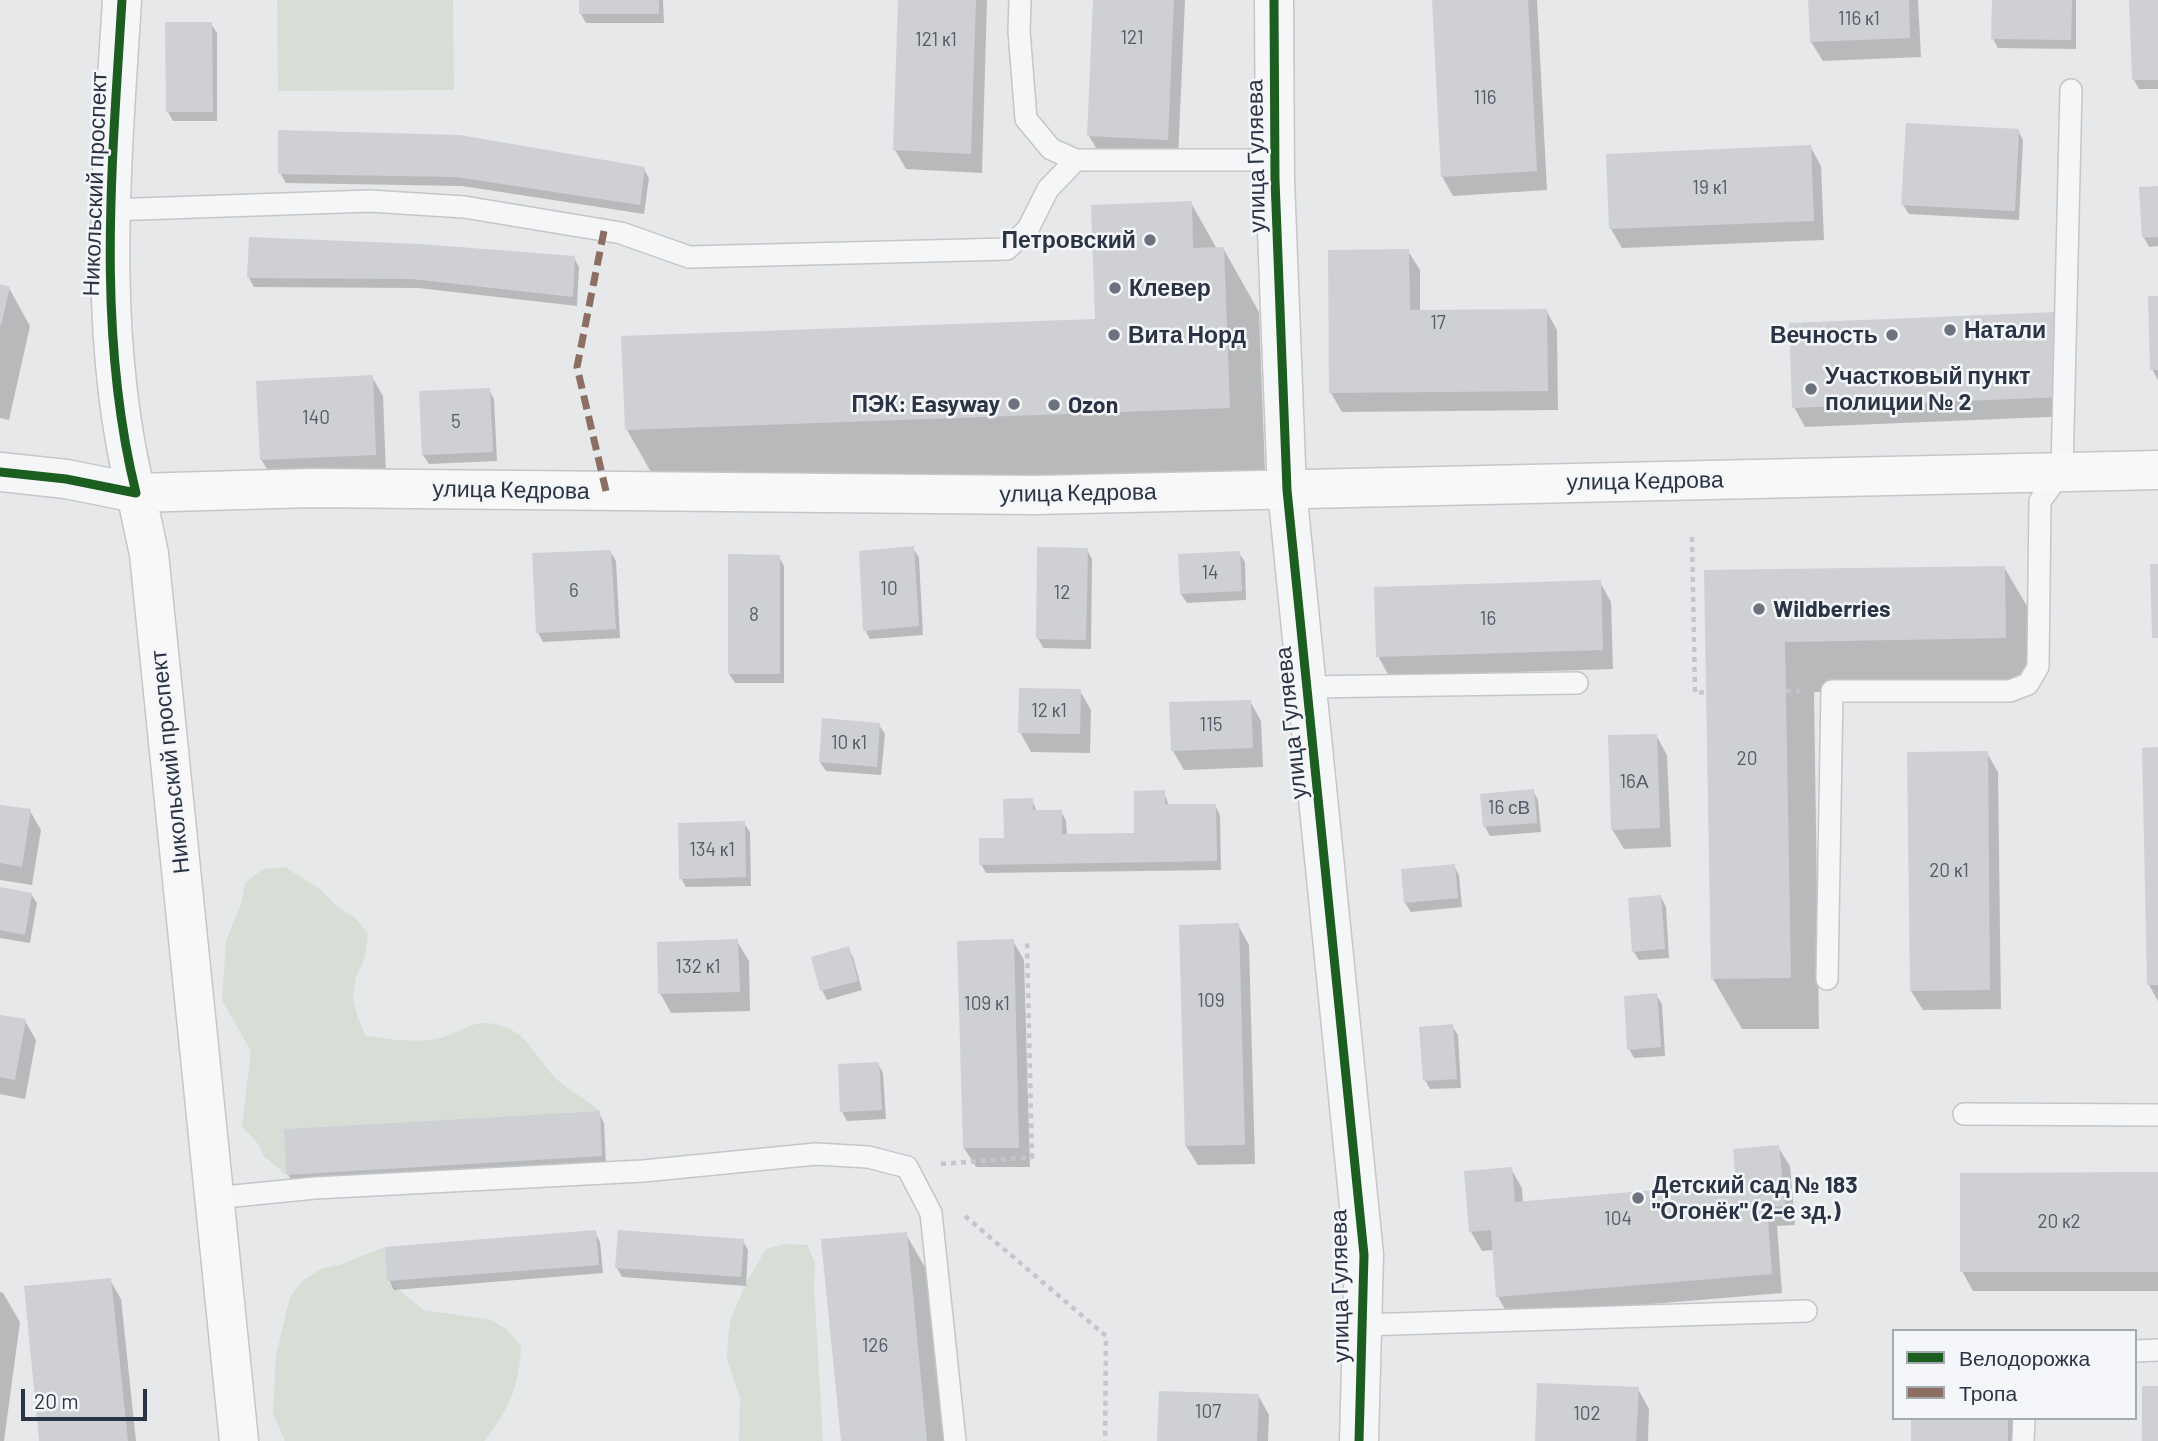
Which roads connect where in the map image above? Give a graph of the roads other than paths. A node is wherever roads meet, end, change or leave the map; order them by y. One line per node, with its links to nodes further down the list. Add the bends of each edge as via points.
1 (122, 0): 7 (street, Никольский проспект)
2 (1020, 0): 5 (lane, via 1026,119 1051,149)
3 (1274, 0): 6 (street, улица Гуляева)
4 (2071, 90): 10 (lane)
5 (1076, 160): 6 (lane); 7 (lane, via 1048,189 1028,229 1007,249 689,257 621,233 464,207 370,201)
6 (1275, 160): 11 (street, улица Гуляева)
7 (109, 210): 12 (street, Никольский проспект, via 111,324 126,453)
8 (2158, 470): 10 (main road, улица Кедрова)
9 (0, 471): 12 (street, улица Кедрова)
10 (2062, 471): 11 (main road, улица Кедрова); 15 (lane, via 2040,501 2038,667 2028,684 2010,691 1832,691)
11 (1287, 490): 12 (main road, улица Кедрова, via 1035,495 312,488); 14 (street, улица Гуляева)
12 (136, 493): 18 (main road, Никольский проспект, via 149,554)
13 (1577, 683): 14 (lane)
14 (1307, 687): 20 (street, улица Гуляева, via 1364,1255)
15 (1827, 979)
16 (1964, 1114): 17 (lane)
17 (2158, 1115)
18 (214, 1199): 24 (main road, Никольский проспект); 25 (lane, via 315,1188 643,1171 816,1154 868,1157 907,1167 931,1213)
19 (1806, 1311): 20 (lane)
20 (1362, 1325): 26 (street, улица Гуляева)
21 (2158, 1350): 22 (lane)
22 (2137, 1351)
23 (2024, 1420): 27 (lane)
24 (239, 1441)
25 (955, 1441)
26 (1359, 1441)
27 (2023, 1441)

